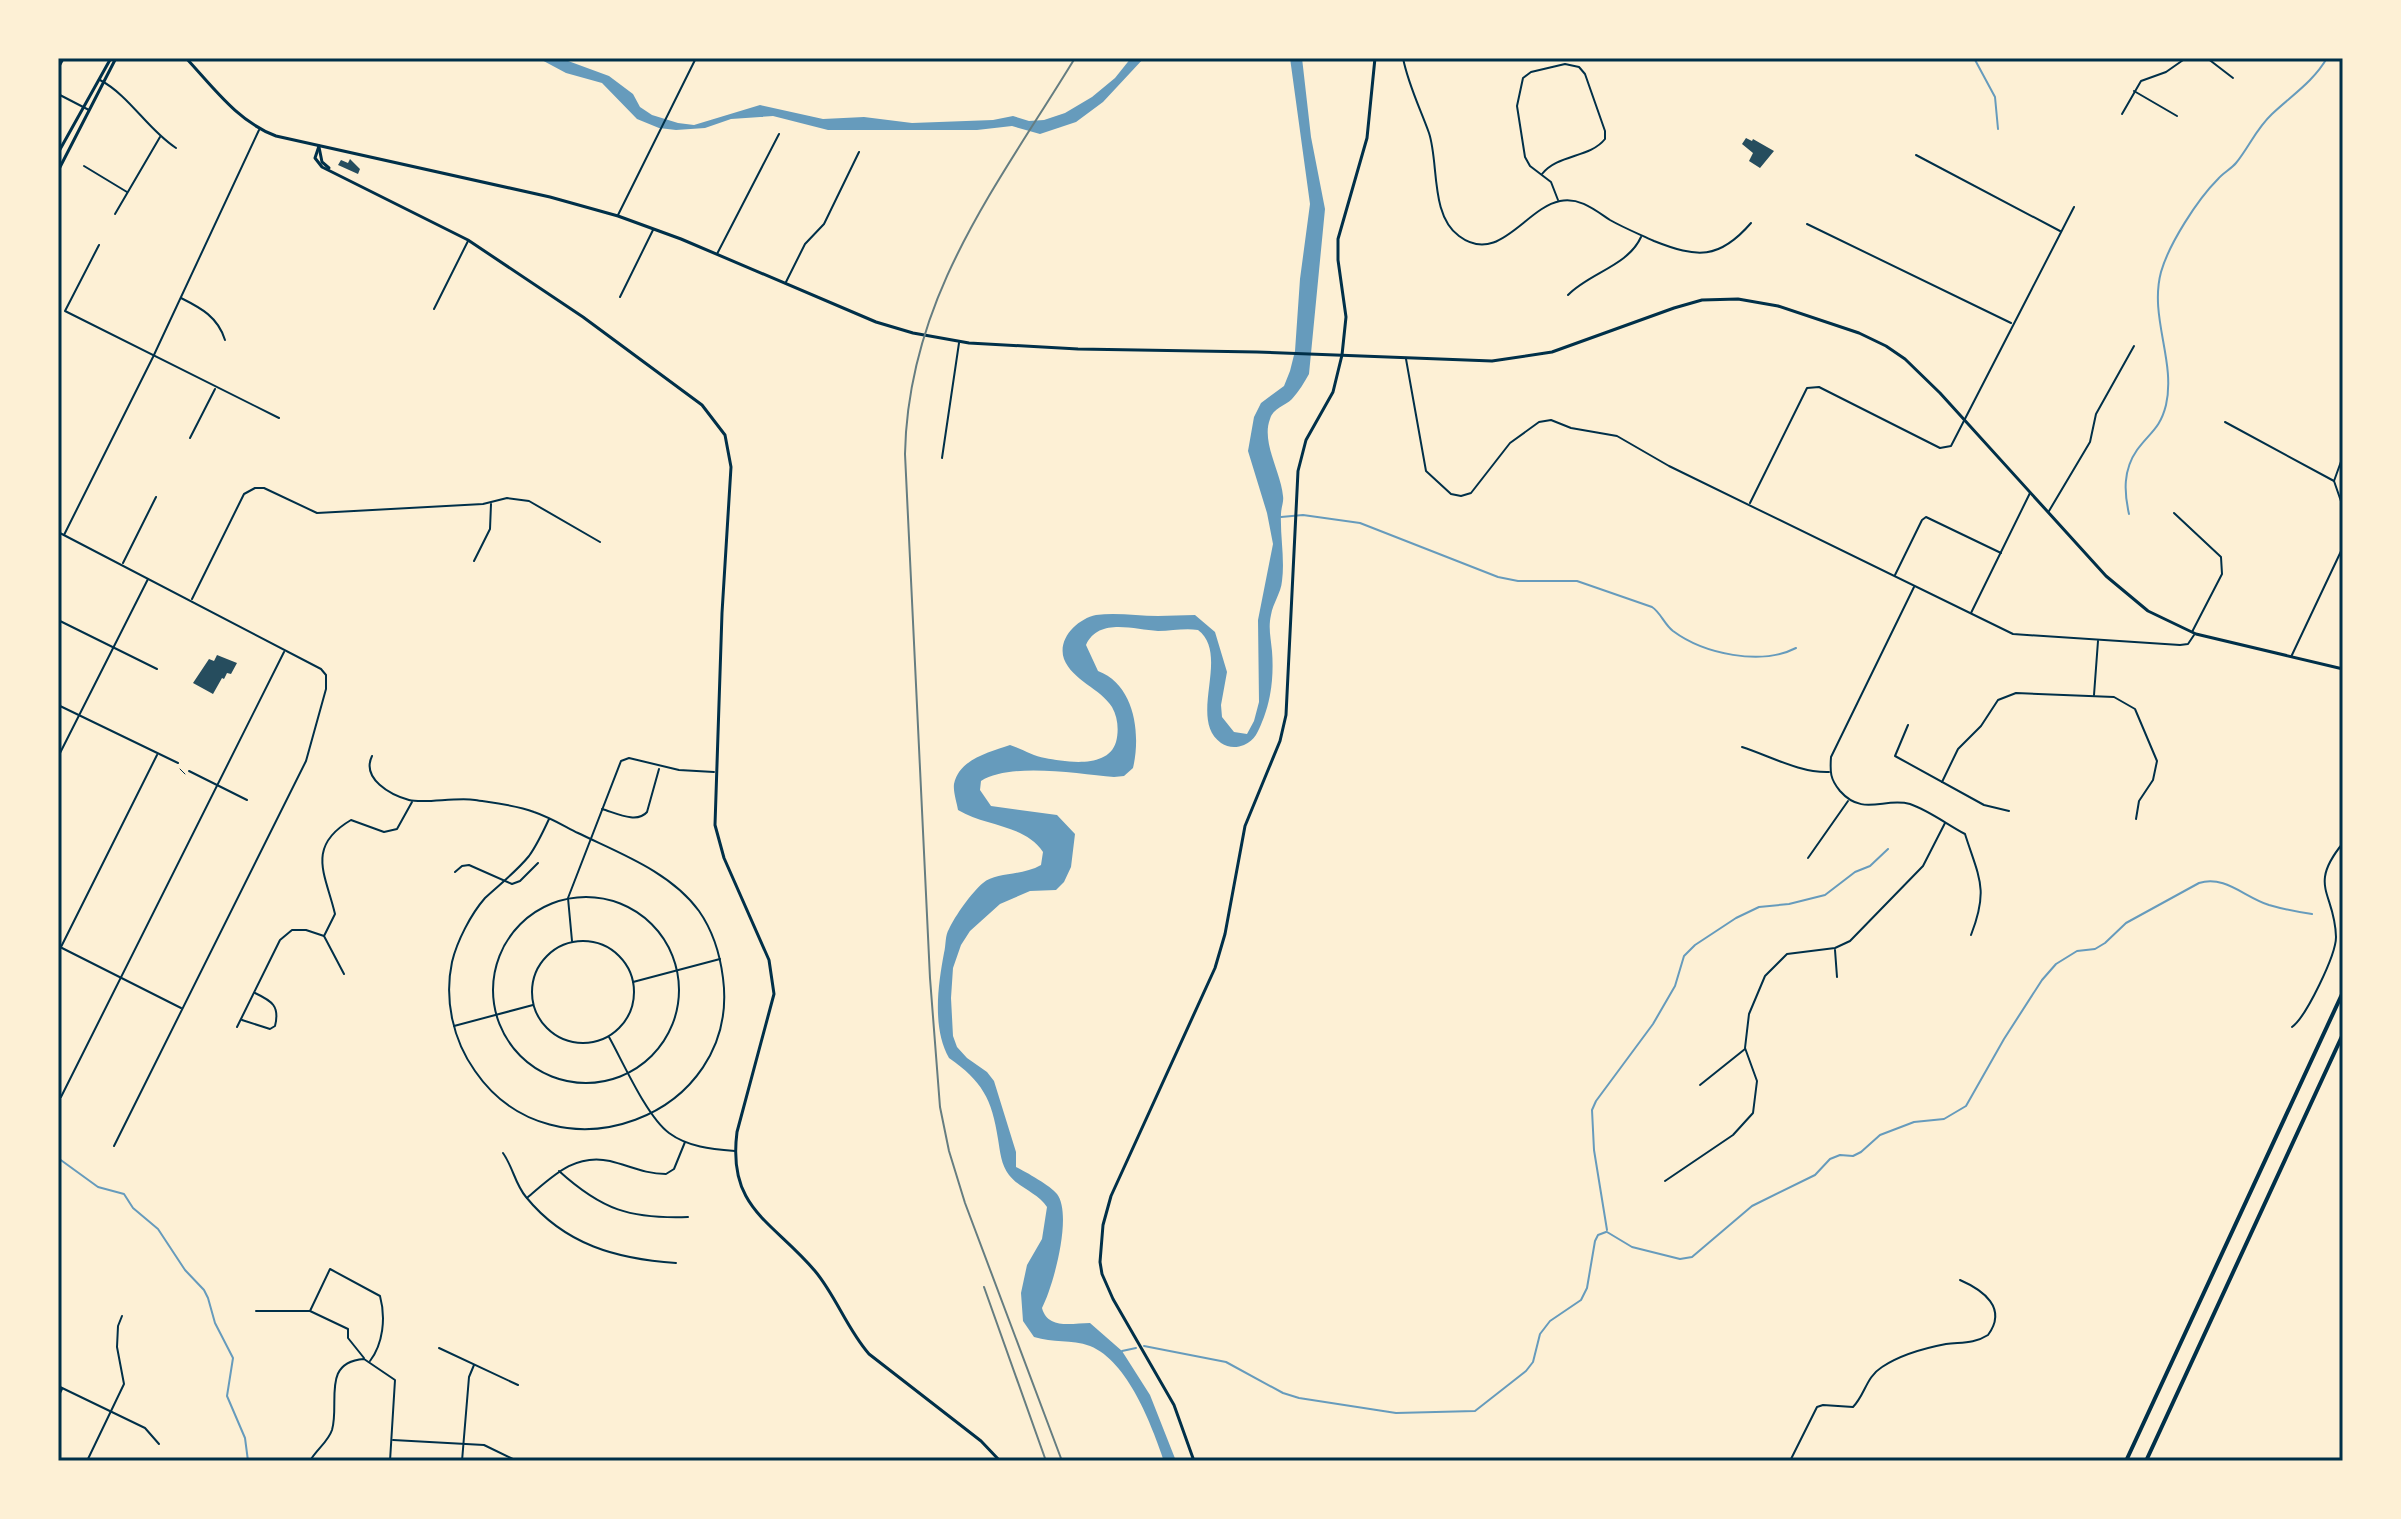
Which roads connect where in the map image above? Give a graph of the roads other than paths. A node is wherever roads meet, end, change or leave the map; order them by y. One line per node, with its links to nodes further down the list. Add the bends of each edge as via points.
1 (64, 58): 9 (street)
2 (113, 58): 11 (main road); 12 (main road)
3 (186, 58): 19 (main road)
4 (696, 58): 34 (street)
5 (1375, 58): 52 (main road, via 1367,138 1338,239 1346,317)
6 (1403, 58): 31 (street, via 1430,138 1445,217 1453,230 1470,242 1495,243)
7 (2186, 58): 13 (street, via 2143,80)
8 (2207, 58): 10 (street)
9 (58, 69)
10 (2233, 78)
11 (99, 79): 12 (street); 15 (main road)
12 (105, 82): 16 (main road); 21 (street)
13 (2134, 91): 17 (street); 18 (street)
14 (58, 94): 15 (street)
15 (83, 107): 16 (street); 25 (main road)
16 (90, 111): 28 (main road)
17 (2122, 114)
18 (2177, 116)
19 (259, 129): 22 (main road); 45 (street)
20 (779, 134): 42 (street)
21 (160, 136): 23 (street); 30 (street)
22 (319, 146): 34 (main road); 40 (main road, via 322,162 336,172)
23 (176, 148)
24 (859, 152): 43 (street, via 824,224 802,248)
25 (58, 153)
26 (1916, 155): 38 (street)
27 (84, 166): 30 (street)
28 (58, 171)
29 (1542, 174): 29 (street, via 1525,157 1517,115 1519,88 1531,72 1575,65 1586,76 1605,139 1555,162); 31 (street)
30 (128, 192): 33 (street)
31 (1558, 201): 39 (street, via 1578,201)
32 (2074, 207): 38 (street)
33 (115, 214)
34 (618, 216): 37 (main road)
35 (1751, 223): 39 (street, via 1728,246 1707,253 1685,252)
36 (1807, 224): 48 (street)
37 (654, 229): 42 (main road); 46 (street)
38 (2061, 231): 48 (street)
39 (1642, 235): 44 (street, via 1632,251)
40 (468, 240): 47 (street); 101 (main road, via 702,405 725,435 731,467)
41 (99, 245): 53 (street, via 65,311)
42 (716, 254): 43 (main road)
43 (785, 284): 50 (main road, via 876,322)
44 (1568, 295)
45 (180, 297): 49 (street, via 215,319); 53 (street)
46 (620, 297)
47 (434, 309)
48 (2012, 323): 57 (street)
49 (225, 340)
50 (959, 342): 52 (main road); 61 (street)
51 (2134, 346): 68 (street, via 2096,414 2090,442)
52 (1342, 355): 54 (main road); 179 (main road, via 1333,392 1298,471 1284,727 1245,826 1215,968 1111,1196 1101,1242 1107,1287 1174,1405)
53 (153, 357): 55 (street); 71 (street)
54 (1405, 358): 57 (main road, via 1484,362 1529,357 1690,303 1741,299 1816,317 1879,342 1918,370); 66 (street, via 1426,471 1451,494 1471,493 1510,443 1539,422 1551,420 1617,436)
55 (215, 388): 56 (street); 59 (street)
56 (279, 418)
57 (1965, 420): 63 (main road); 66 (street, via 1947,449 1811,386)
58 (2225, 422): 62 (street)
59 (190, 438)
60 (2343, 456): 62 (street)
61 (942, 458)
62 (2334, 481): 67 (street)
63 (2030, 492): 68 (main road); 74 (street)
64 (156, 497): 76 (street)
65 (491, 503): 72 (street, via 507,498 529,501); 75 (street, via 490,529); 80 (street, via 317,513 255,488 244,494)
66 (1749, 504): 77 (street)
67 (2343, 507)
68 (2048, 512): 83 (main road, via 2132,600)
69 (2174, 513): 83 (street, via 2221,557 2222,574)
70 (58, 532): 71 (street)
71 (64, 535): 76 (street)
72 (600, 542)
73 (2343, 547): 87 (street)
74 (2001, 553): 77 (street, via 1926,517); 81 (street)
75 (474, 561)
76 (123, 564): 78 (street)
77 (1895, 576): 79 (street)
78 (148, 578): 80 (street); 85 (street)
79 (1915, 586): 81 (street); 102 (street, via 1831,757)
80 (192, 600): 86 (street)
81 (1971, 613): 84 (street, via 2013,634)
82 (58, 620): 85 (street)
83 (2193, 634): 84 (street, via 2188,644 2180,645); 87 (main road)
84 (2098, 640): 90 (street)
85 (112, 648): 88 (street); 92 (street)
86 (284, 651): 104 (street); 135 (street, via 326,675 306,761)
87 (2291, 657): 89 (main road)
88 (157, 669)
89 (2343, 669)
90 (2094, 696): 103 (street, via 2016,693 1998,700 1958,749); 111 (street, via 2114,697 2135,709 2157,761)
91 (58, 705): 92 (street)
92 (79, 715): 95 (street); 97 (street)
93 (1908, 725): 103 (street, via 1895,756)
94 (1742, 747): 102 (street)
95 (157, 755): 98 (street); 123 (street)
96 (372, 756): 107 (street, via 369,767 378,784)
97 (58, 757)
98 (178, 763)
99 (660, 767): 101 (street); 108 (street, via 629,758 621,761); 108 (street, via 643,817)
100 (189, 771): 104 (street)
101 (716, 771): 150 (main road, via 715,825 769,960 774,994)
102 (1830, 772): 106 (street)
103 (1942, 782): 109 (street, via 1984,805)
104 (218, 785): 105 (street); 130 (street)
105 (247, 800)
106 (1848, 800): 112 (street, via 1866,806 1909,804); 115 (street)
107 (413, 801): 110 (street, via 470,799); 121 (street, via 397,829 384,832 351,820 336,829 321,871 335,914)
108 (601, 808): 113 (street)
109 (2009, 811)
110 (549, 819): 113 (street); 118 (street, via 534,849)
111 (2136, 819)
112 (1945, 823): 120 (street, via 1965,834 1981,883 1982,908); 124 (street, via 1923,866 1850,941)
113 (589, 839): 119 (street); 126 (street, via 664,878 685,895 711,931)
114 (2343, 843): 140 (street, via 2324,876 2335,944 2303,1018)
115 (1808, 858)
116 (538, 863): 118 (street, via 520,881)
117 (455, 872): 118 (street, via 469,865)
118 (505, 881): 139 (street, via 484,900 452,961)
119 (568, 898): 122 (street); 127 (street, via 592,897 637,912 656,928); 136 (street, via 547,905 512,932 494,972)
120 (1971, 935)
121 (324, 936): 128 (street); 133 (street, via 292,930 280,940)
122 (572, 942): 131 (street, via 604,945 623,961); 134 (street, via 543,960 533,982)
123 (61, 947): 125 (street); 130 (street)
124 (1835, 948): 129 (street); 143 (street, via 1787,954 1765,976 1749,1014)
125 (58, 953)
126 (721, 959): 127 (street); 147 (street, via 725,993 715,1045 681,1093)
127 (678, 970): 131 (street); 144 (street, via 679,1005 667,1038)
128 (344, 974)
129 (1837, 977)
130 (121, 978): 135 (street); 146 (street)
131 (633, 982): 142 (street, via 632,1008)
132 (2343, 992): 181 (highway)
133 (255, 993): 137 (street); 137 (street, via 277,1008 275,1026 259,1028)
134 (534, 1005): 136 (street); 142 (street, via 550,1031 563,1039 594,1042)
135 (183, 1008): 149 (street)
136 (496, 1016): 139 (street); 144 (street, via 515,1052 549,1076 589,1084)
137 (241, 1020): 138 (street)
138 (237, 1027)
139 (453, 1027): 147 (street, via 483,1082 532,1118 591,1130 622,1126)
140 (2292, 1027)
141 (2343, 1034): 182 (highway)
142 (608, 1036): 144 (street)
143 (1745, 1048): 145 (street); 153 (street, via 1757,1081 1753,1113 1733,1135)
144 (629, 1074): 147 (street)
145 (1700, 1085)
146 (61, 1097)
147 (652, 1113): 148 (street, via 661,1127)
148 (685, 1142): 150 (street); 152 (street, via 674,1169 666,1174 582,1158)
149 (114, 1146)
150 (735, 1151): 178 (main road, via 742,1188 753,1210 817,1273 857,1340 885,1369)
151 (503, 1153): 154 (street)
152 (559, 1171): 154 (street); 155 (street, via 602,1205 658,1218)
153 (1665, 1181)
154 (527, 1198): 156 (street, via 576,1241 643,1261)
155 (688, 1217)
156 (676, 1263)
157 (1960, 1280): 180 (street, via 1990,1300 1995,1317 1988,1335 1920,1351 1881,1367 1853,1407 1817,1407)
158 (256, 1311): 159 (street)
159 (310, 1311): 162 (street, via 348,1329 348,1338); 163 (street, via 330,1269 380,1296 381,1341)
160 (122, 1316): 169 (street, via 117,1347 124,1384)
161 (439, 1348): 164 (street)
162 (364, 1359): 163 (street); 174 (street, via 340,1369 333,1427)
163 (369, 1362): 170 (street, via 395,1380)
164 (474, 1365): 165 (street); 172 (street)
165 (518, 1385)
166 (58, 1386): 167 (street)
167 (62, 1388): 168 (street); 169 (street)
168 (58, 1397)
169 (112, 1413): 171 (street, via 145,1428); 173 (street)
170 (391, 1439): 172 (street); 175 (street)
171 (159, 1444)
172 (464, 1444): 176 (street); 177 (street, via 493,1448)
173 (87, 1461)
174 (310, 1461)
175 (390, 1461)
176 (462, 1461)
177 (517, 1461)
178 (1000, 1461)
179 (1194, 1461)
180 (1790, 1461)
181 (2126, 1461)
182 (2146, 1461)

